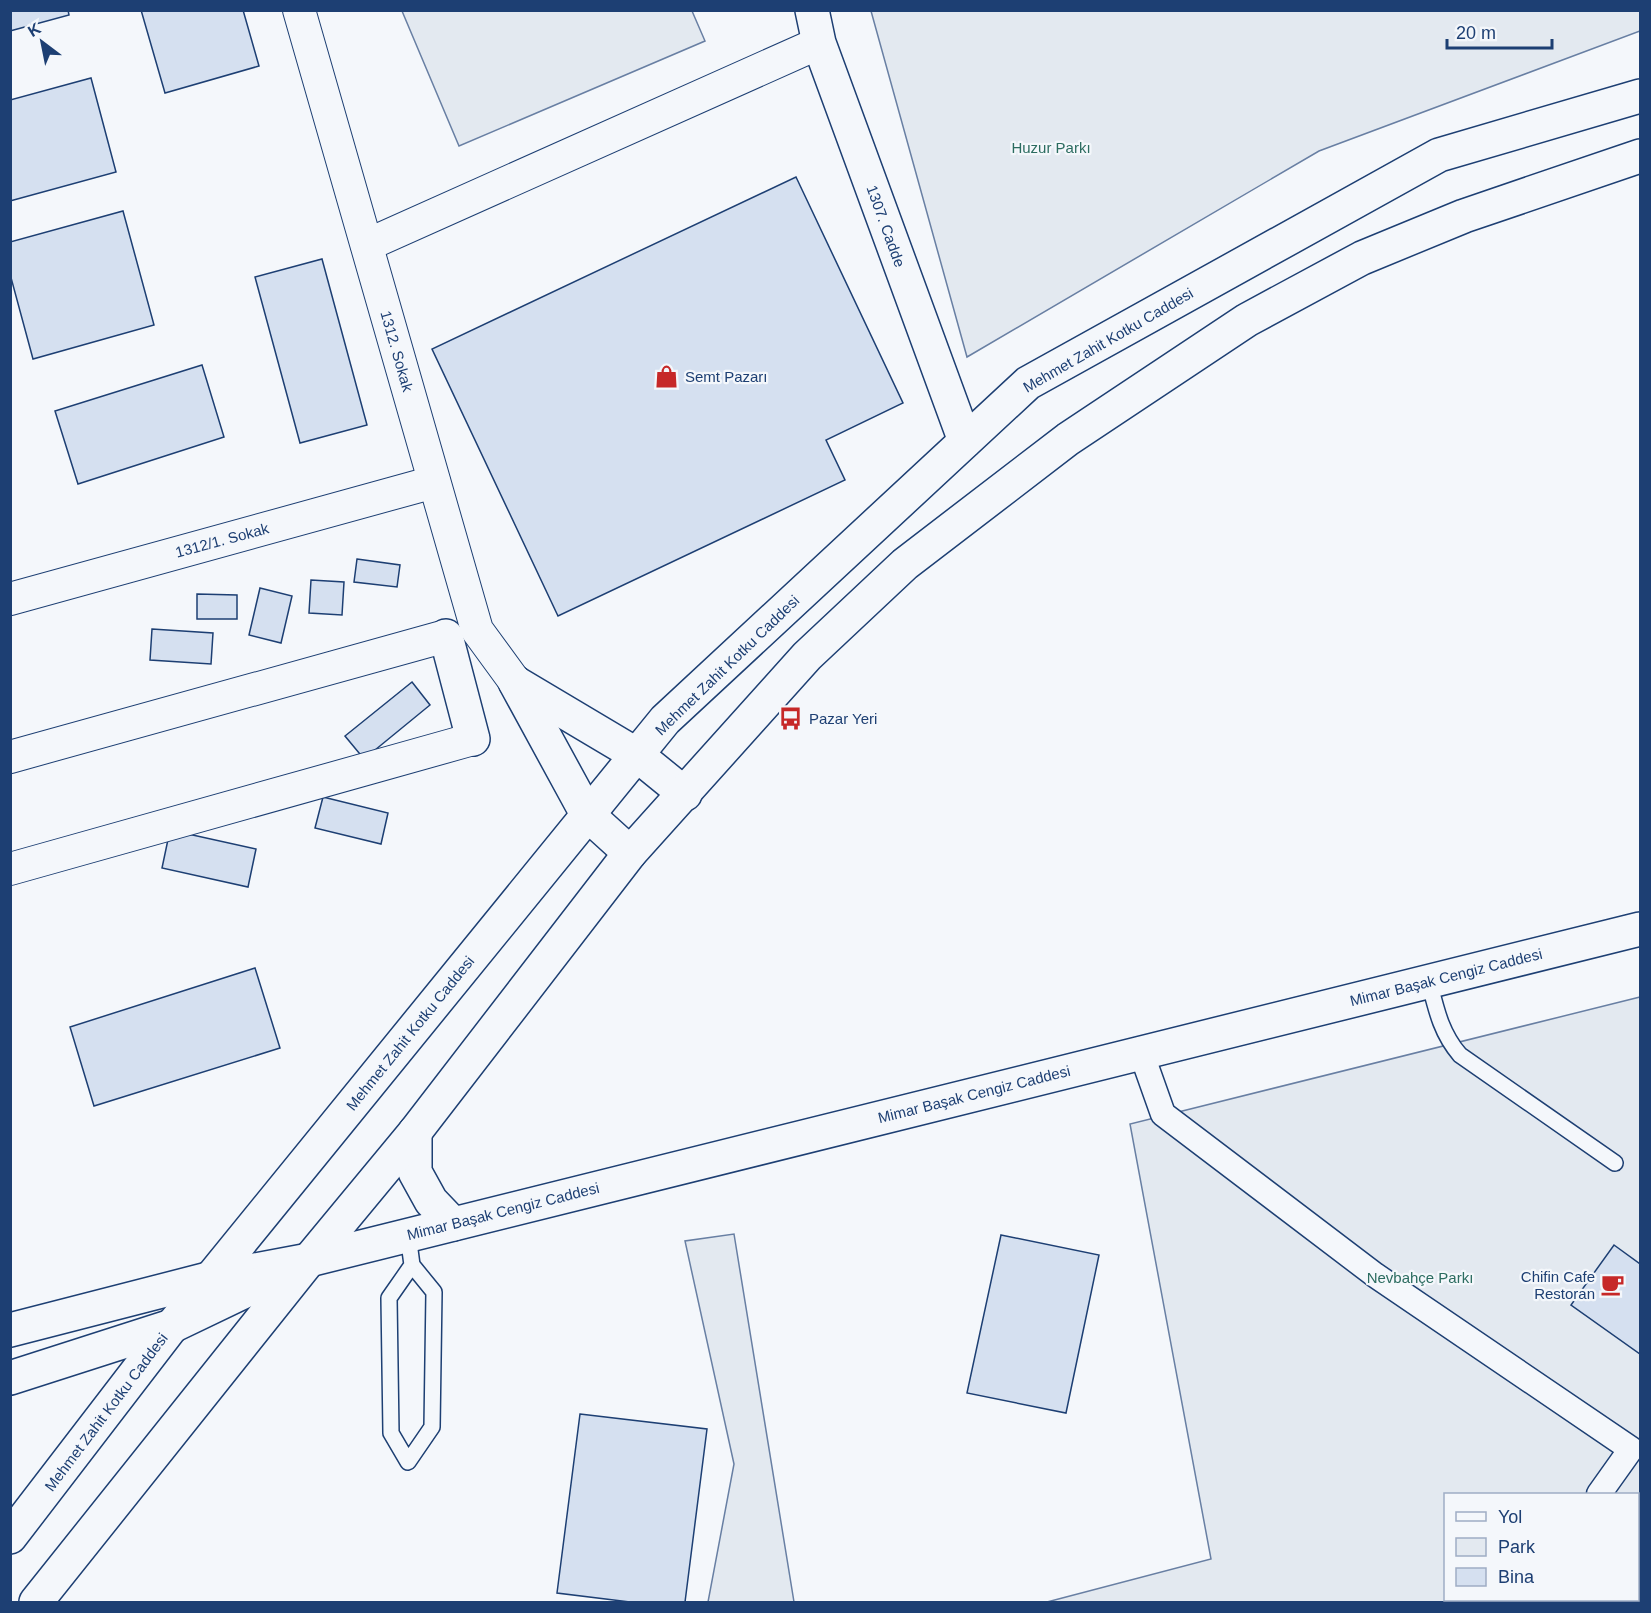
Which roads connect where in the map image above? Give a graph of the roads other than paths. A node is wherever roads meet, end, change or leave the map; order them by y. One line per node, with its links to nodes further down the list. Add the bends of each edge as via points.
1 (299, 10): 6 (street, 1312. Sokak)
2 (812, 10): 3 (main road, 1307. Cadde)
3 (819, 43): 6 (street); 7 (main road, 1307. Cadde)
4 (1641, 96): 7 (main road, Mehmet Zahit Kotku Caddesi, via 1439,155 1028,383)
5 (1641, 156): 15 (main road, via 1464,216 1372,254 1237,326 1068,439 905,564 807,656)
6 (367, 245): 8 (street, 1312. Sokak)
7 (964, 441): 13 (main road, Mehmet Zahit Kotku Caddesi, via 665,720)
8 (434, 482): 9 (street, 1312/1. Sokak); 11 (street, 1312. Sokak, via 477,630)
9 (10, 599)
10 (446, 636): 12 (main road); 14 (street)
11 (515, 682): 13 (main road); 16 (main road)
12 (473, 739): 18 (street)
13 (637, 755): 15 (main road); 16 (main road, Mehmet Zahit Kotku Caddesi)
14 (10, 756)
15 (685, 794): 17 (main road)
16 (587, 814): 17 (main road); 27 (main road, Mehmet Zahit Kotku Caddesi)
17 (630, 854): 22 (main road)
18 (10, 869)
19 (1641, 928): 20 (main road, Mimar Başak Cengiz Caddesi)
20 (1429, 981): 21 (main road, Mimar Başak Cengiz Caddesi); 23 (lane, via 1441,1027 1460,1055)
21 (1141, 1052): 24 (main road, Mimar Başak Cengiz Caddesi); 31 (street, via 1163,1114 1375,1275 1630,1449)
22 (415, 1132): 24 (main road, via 415,1172 432,1201); 26 (main road)
23 (1615, 1163)
24 (453, 1224): 25 (main road, Mimar Başak Cengiz Caddesi)
25 (410, 1250): 25 (lane, via 389,1298 392,1434 408,1462 432,1427 434,1292); 26 (main road, Mimar Başak Cengiz Caddesi)
26 (309, 1260): 27 (main road, Mimar Başak Cengiz Caddesi); 28 (main road, Mimar Başak Cengiz Caddesi); 33 (main road)
27 (212, 1278): 28 (main road, Mehmet Zahit Kotku Caddesi); 29 (main road, Mimar Başak Cengiz Caddesi)
28 (172, 1326): 30 (main road, Mimar Başak Cengiz Caddesi); 32 (main road, Mehmet Zahit Kotku Caddesi)
29 (10, 1330)
30 (10, 1378)
31 (1600, 1493)
32 (10, 1537)
33 (36, 1602)

